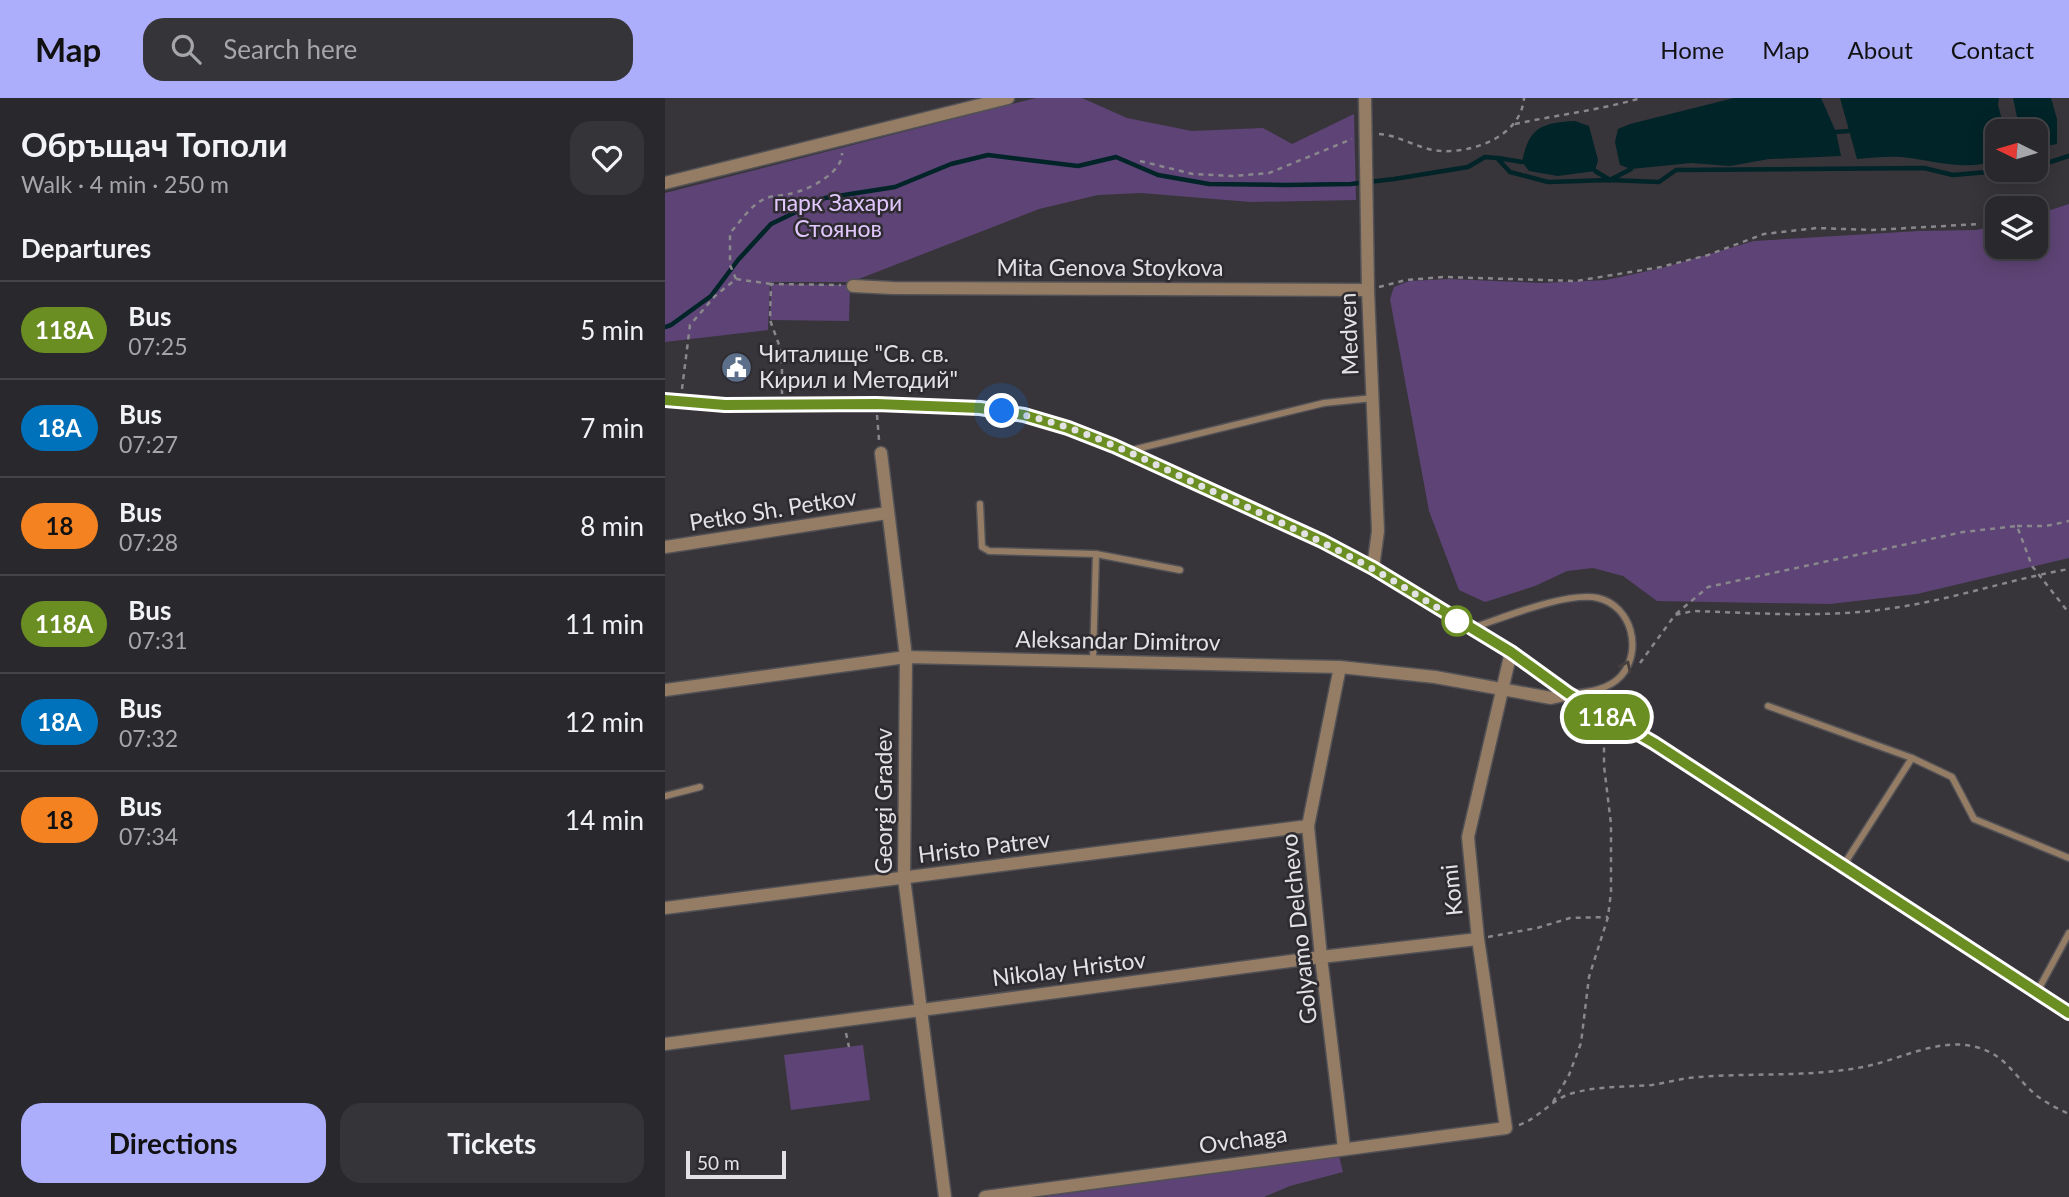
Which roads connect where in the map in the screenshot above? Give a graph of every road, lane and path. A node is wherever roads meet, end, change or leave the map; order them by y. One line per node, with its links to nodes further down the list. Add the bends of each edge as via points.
1 (1008, 98): 7 (street)
2 (1364, 98): 6 (street, Medven)
3 (1524, 98): 5 (path)
4 (1641, 98): 5 (path, via 1602,110)
5 (1515, 124): 6 (path, via 1470,149 1440,151 1383,133)
6 (1365, 134): 8 (path, via 1269,173 1192,174); 14 (street, Medven)
7 (843, 139): 9 (street); 11 (path, via 837,170 803,191 767,197 730,233 730,265)
8 (1140, 161)
9 (665, 183)
10 (1980, 224): 14 (path, via 1817,228 1765,234 1661,267 1576,281 1444,277)
11 (736, 279): 12 (path); 17 (path, via 690,325)
12 (771, 284): 13 (path); 18 (path, via 770,320 782,353)
13 (853, 286): 14 (street, Mita Genova Stoykova)
14 (1368, 290): 15 (street, Medven)
15 (1373, 398): 20 (lane, via 1324,403); 28 (street, Medven, via 1378,531)
16 (665, 400): 17 (street)
17 (681, 402): 18 (street)
18 (782, 404): 19 (street)
19 (876, 404): 20 (street, via 980,408 1024,415); 21 (path)
20 (1126, 452): 28 (street)
21 (881, 453): 23 (street, Georgi Gradev)
22 (981, 504): 27 (lane, via 982,547 989,551)
23 (887, 513): 26 (street, Petko Sh. Petkov); 36 (street, Georgi Gradev)
24 (2069, 521): 25 (path)
25 (2017, 526): 31 (path, via 2032,566); 33 (path, via 1963,532 1708,587)
26 (665, 547)
27 (1096, 554): 30 (lane); 37 (lane)
28 (1373, 568): 34 (street)
29 (2069, 569): 31 (path)
30 (1180, 570)
31 (2041, 575): 32 (path); 33 (path, via 1883,610 1819,614 1693,611)
32 (2069, 613)
33 (1675, 615): 39 (path)
34 (1470, 628): 35 (street); 43 (lane, one-way to 34, via 1598,691 1620,678 1630,663 1633,642 1617,606 1598,598 1578,597)
35 (1511, 652): 41 (street, Komi); 43 (street)
36 (906, 657): 37 (street, Aleksandar Dimitrov); 42 (street, Aleksandar Dimitrov); 52 (street, Georgi Gradev)
37 (1093, 662): 38 (street, Aleksandar Dimitrov)
38 (1340, 667): 41 (street, Aleksandar Dimitrov); 49 (street, Golyamo Delchevo)
39 (1634, 671)
40 (1626, 682): 45 (path)
41 (1504, 689): 43 (street, Aleksandar Dimitrov, via 1551,698); 56 (street, Komi, via 1468,837)
42 (665, 690)
43 (1569, 694): 45 (street)
44 (1768, 706): 46 (lane)
45 (1602, 714): 51 (street); 54 (path, via 1611,824)
46 (1912, 758): 50 (lane, via 1952,776 1974,819); 51 (lane)
47 (700, 787): 48 (lane)
48 (665, 796)
49 (1308, 826): 52 (street, Hristo Patrev); 57 (street, Golyamo Delchevo)
50 (2069, 858)
51 (1843, 866): 58 (street)
52 (904, 878): 53 (street, Hristo Patrev); 59 (street, Georgi Gradev)
53 (665, 908)
54 (1608, 916): 56 (path, via 1570,918); 62 (path, via 1589,977 1581,1043)
55 (2069, 933): 58 (lane)
56 (1478, 939): 57 (street, Nikolay Hristov); 64 (street, Komi)
57 (1321, 957): 59 (street, Nikolay Hristov); 65 (street, Golyamo Delchevo)
58 (2037, 992): 60 (street)
59 (921, 1009): 61 (street, Nikolay Hristov); 66 (street, Georgi Gradev)
60 (2069, 1013)
61 (665, 1044)
62 (1552, 1102): 63 (path, via 1594,1088 1863,1067 1958,1044 1993,1053 2035,1094); 64 (path, via 1535,1118)
63 (2069, 1114)
64 (1506, 1128): 65 (street, Ovchaga)
65 (1343, 1148): 67 (street, Ovchaga)
66 (945, 1197)
67 (985, 1197)

